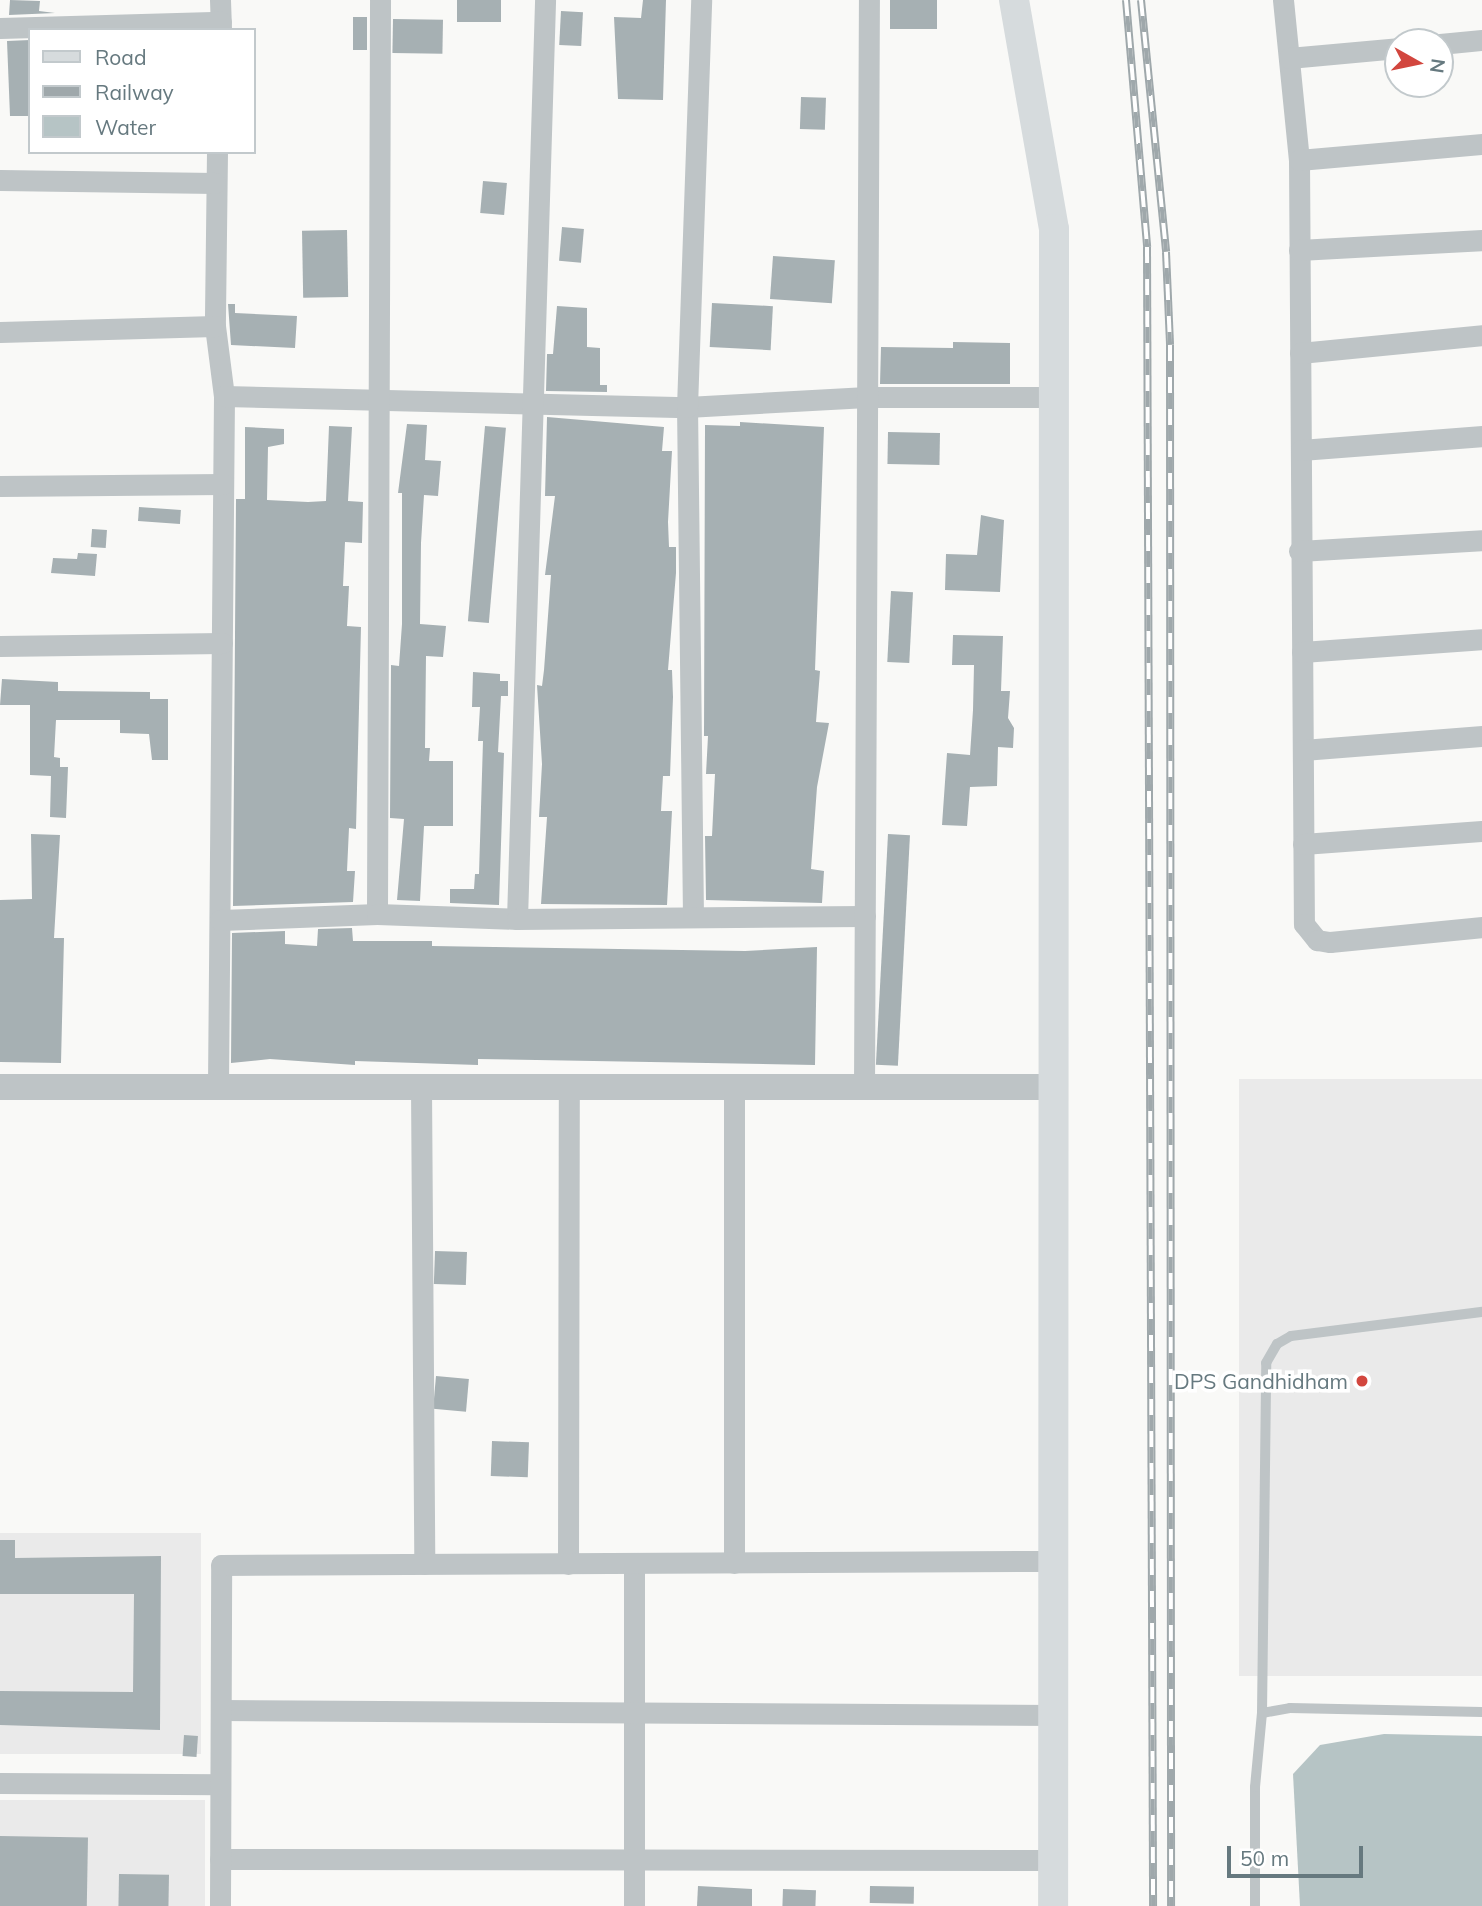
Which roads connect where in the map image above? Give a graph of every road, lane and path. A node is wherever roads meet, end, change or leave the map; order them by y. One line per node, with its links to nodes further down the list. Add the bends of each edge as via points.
1 (220, 0): 8 (street)
2 (380, 0): 28 (street)
3 (545, 0): 29 (street)
4 (701, 0): 30 (street)
5 (869, 0): 26 (street)
6 (1014, 0): 27 (main road, via 1054,229)
7 (1283, 0): 13 (street)
8 (221, 26): 9 (street)
9 (0, 28)
10 (1482, 40): 11 (street)
11 (1454, 43)
12 (1384, 49): 13 (street)
13 (1289, 58): 16 (street)
14 (1482, 144): 16 (street)
15 (216, 154): 18 (street)
16 (1299, 160): 20 (street)
17 (0, 180): 18 (street)
18 (215, 183): 21 (street)
19 (1482, 240): 20 (street)
20 (1299, 250): 24 (street)
21 (215, 326): 22 (street); 25 (street)
22 (0, 332)
23 (1482, 335): 24 (street)
24 (1300, 353): 32 (street)
25 (224, 396): 28 (street); 33 (street)
26 (867, 397): 27 (street); 30 (street); 47 (street)
27 (1055, 397): 57 (main road)
28 (377, 398): 29 (street); 45 (street)
29 (535, 407): 30 (street); 48 (street)
30 (687, 407): 46 (street)
31 (1482, 436): 32 (street)
32 (1301, 450): 36 (street)
33 (223, 484): 34 (street); 38 (street)
34 (0, 486)
35 (1482, 540): 36 (street)
36 (1299, 551): 40 (street)
37 (1482, 639): 40 (street)
38 (222, 643): 39 (street); 49 (street)
39 (0, 646)
40 (1301, 652): 42 (street)
41 (1482, 736): 42 (street)
42 (1303, 750): 44 (street)
43 (1482, 831): 44 (street)
44 (1303, 844): 50 (street, via 1304,924 1317,940)
45 (377, 915): 48 (street); 49 (street)
46 (693, 916): 47 (street); 48 (street)
47 (865, 916): 56 (street)
48 (517, 919)
49 (220, 920): 52 (street)
50 (1482, 928)
51 (0, 1087): 52 (street)
52 (218, 1087): 53 (street)
53 (421, 1087): 54 (street); 62 (street)
54 (569, 1087): 55 (street); 63 (street)
55 (734, 1087): 56 (street); 61 (street)
56 (864, 1087): 57 (street)
57 (1055, 1087): 59 (main road)
58 (1482, 1312): 67 (lane, via 1291,1336 1277,1344 1266,1363)
59 (1054, 1561): 61 (street); 68 (main road)
60 (634, 1563): 61 (street); 63 (street); 66 (street)
61 (734, 1563)
62 (424, 1564): 63 (street); 64 (street, via 221,1566)
63 (568, 1564)
64 (220, 1710): 66 (street); 70 (street)
65 (1482, 1712): 67 (lane, via 1290,1708)
66 (634, 1713): 68 (street); 72 (street)
67 (1262, 1713): 77 (lane, via 1255,1787)
68 (1053, 1715): 73 (main road)
69 (0, 1783): 70 (street)
70 (220, 1784): 71 (street)
71 (220, 1859): 72 (street); 74 (street)
72 (634, 1859): 73 (street); 75 (street)
73 (1053, 1860): 76 (main road)
74 (220, 1906)
75 (634, 1906)
76 (1053, 1906)
77 (1255, 1906)

